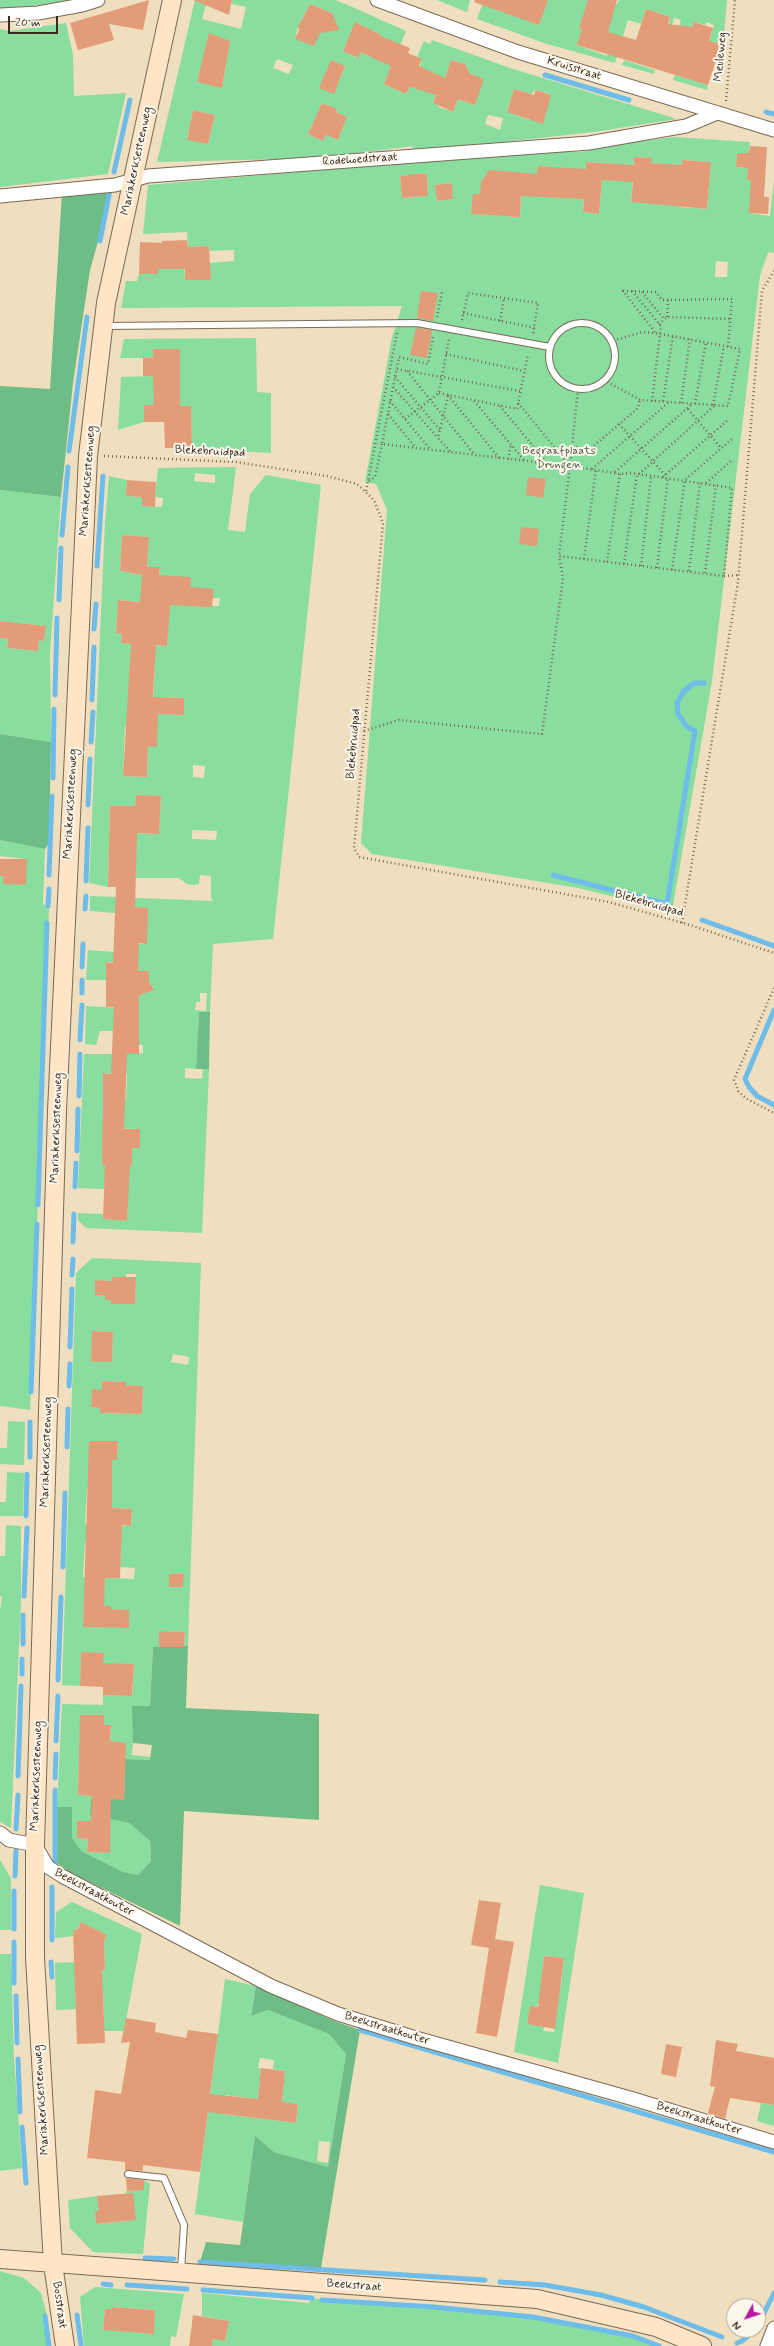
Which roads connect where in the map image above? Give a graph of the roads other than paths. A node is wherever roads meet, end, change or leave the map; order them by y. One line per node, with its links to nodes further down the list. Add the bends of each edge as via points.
1 (98, 0): 4 (street, via 38,13)
2 (172, 0): 7 (street, Mariakerksesteenweg)
3 (377, 0): 5 (street, Kruisstraat, via 518,52)
4 (0, 15)
5 (721, 114): 6 (street, Kruisstraat); 7 (street, Rodehoedstraat, via 686,126 589,143 148,176)
6 (774, 130)
7 (133, 180): 8 (street, Rodehoedstraat); 9 (street, Mariakerksesteenweg, via 106,303)
8 (0, 196)
9 (104, 326): 10 (lane, via 399,323 435,326); 12 (street, Mariakerksesteenweg, via 88,456 58,1103)
10 (550, 347): 10 (lane, via 549,359 552,370 567,386 578,389 604,380 614,362 612,341 595,325 584,322 562,329 554,337)
11 (0, 1833): 12 (street, via 9,1840)
12 (35, 1845): 13 (street, Beekstraatkouter, via 48,1867 62,1876 257,1980 338,2014); 16 (street, Mariakerksesteenweg, via 35,1958)
13 (774, 2142)
14 (128, 2174): 17 (lane, via 164,2178 184,2225)
15 (0, 2259): 16 (street, Beekstraat)
16 (53, 2264): 17 (street, Beekstraat); 19 (street, Bosstraat)
17 (180, 2274): 20 (street, Beekstraat, via 537,2299 656,2327)
18 (774, 2328): 21 (street)
19 (65, 2346)
20 (702, 2346)
21 (767, 2346)

